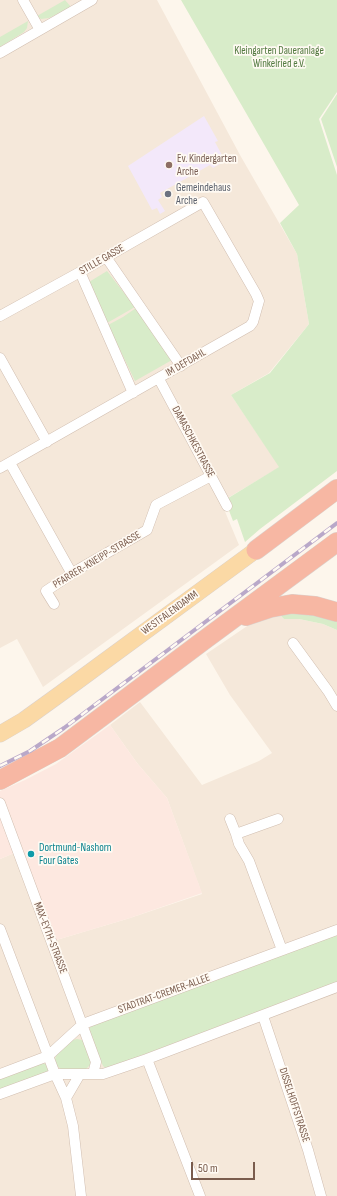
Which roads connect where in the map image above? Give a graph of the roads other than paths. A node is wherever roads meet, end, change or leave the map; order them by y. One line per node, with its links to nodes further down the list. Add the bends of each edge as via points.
1 (23, 0): 3 (street)
2 (92, 0): 3 (street)
3 (40, 30): 4 (street)
4 (0, 52)
5 (203, 202): 6 (street, STILLE GASSE); 10 (street, IM DEFDAHL, via 258,300 250,326)
6 (109, 261): 7 (street, STILLE GASSE); 10 (street)
7 (80, 272): 8 (street, STILLE GASSE); 12 (street)
8 (0, 316)
9 (0, 358): 13 (street)
10 (181, 366): 11 (street, IM DEFDAHL)
11 (159, 379): 12 (street, IM DEFDAHL); 16 (street, DAMASCHKESTRASSE)
12 (133, 393): 13 (street, IM DEFDAHL)
13 (47, 442): 14 (street, IM DEFDAHL)
14 (10, 463): 15 (street, IM DEFDAHL); 21 (street)
15 (0, 468)
16 (210, 476): 18 (street, DAMASCHKESTRASSE); 21 (street, PFARRER-KNEIPP-STRASSE, via 156,505 146,530)
17 (337, 489): 20 (highway, WESTFALENDAMM)
18 (227, 506)
19 (337, 542): 24 (highway)
20 (256, 550): 27 (main road, WESTFALENDAMM, via 24,720)
21 (72, 574): 22 (street, PFARRER-KNEIPP-STRASSE, via 46,591)
22 (54, 604)
23 (337, 612): 24 (highway, via 308,605 283,605)
24 (228, 622): 28 (highway, via 60,748)
25 (293, 644): 26 (street)
26 (337, 706)
27 (0, 734)
28 (0, 780)
29 (0, 803): 38 (street, MAX-EYTH-STRASSE)
30 (230, 819): 32 (street)
31 (278, 819): 32 (street)
32 (236, 834): 35 (street, via 249,861)
33 (0, 929): 39 (street)
34 (337, 930): 35 (street, STADTRAT-CREMER-ALLEE)
35 (282, 950): 38 (street, STADTRAT-CREMER-ALLEE)
36 (337, 987): 37 (street)
37 (263, 1016): 40 (street); 49 (street, DISSELHOFFSTRASSE, via 305,1138)
38 (83, 1024): 39 (street, STADTRAT-CREMER-ALLEE); 44 (street, MAX-EYTH-STRASSE, via 96,1062)
39 (48, 1056): 41 (street, STADTRAT-CREMER-ALLEE); 42 (street)
40 (147, 1059): 44 (street, via 103,1074); 48 (street)
41 (0, 1074)
42 (55, 1074): 43 (street); 45 (street); 46 (street)
43 (80, 1074): 44 (street); 46 (street)
44 (93, 1074)
45 (0, 1094)
46 (66, 1098): 47 (street, via 73,1126)
47 (81, 1196)
48 (200, 1196)
49 (321, 1196)

